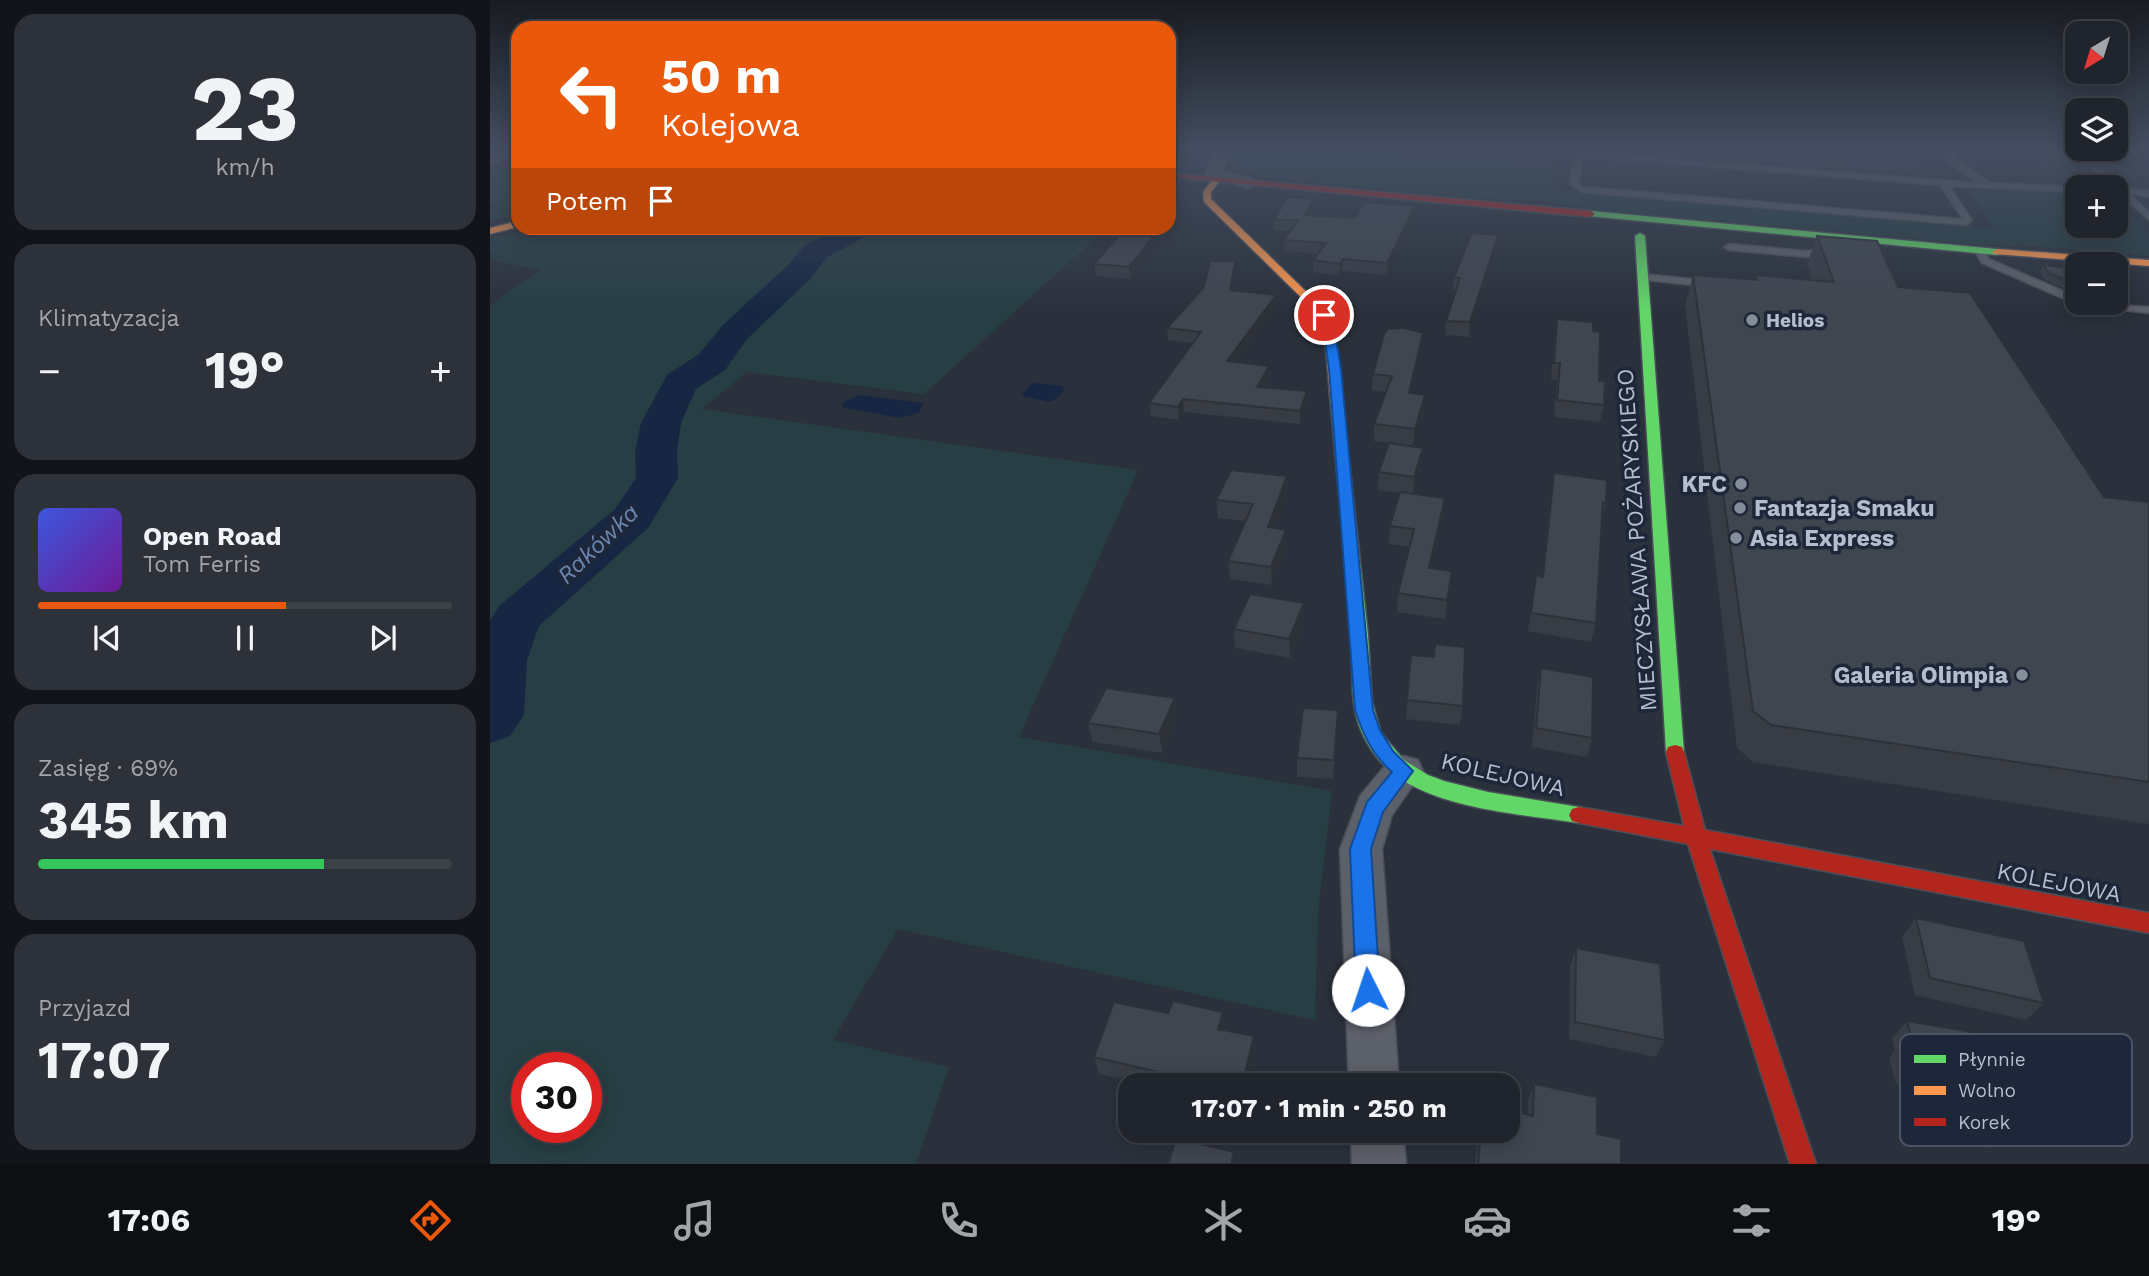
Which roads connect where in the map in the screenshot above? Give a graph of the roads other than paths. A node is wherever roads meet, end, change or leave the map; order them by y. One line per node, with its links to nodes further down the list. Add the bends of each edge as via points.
1 (1209, 202): 24 (street, KOLEJOWA, via 1316,306 1329,326 1364,710 1371,732)
2 (1428, 202): 10 (street)
3 (1736, 202): 4 (lane, via 1966,222)
4 (1956, 202)
5 (2137, 202): 6 (lane)
6 (2149, 217)
7 (511, 225): 8 (street)
8 (490, 230)
9 (1640, 236): 19 (street, MIECZYSŁAWA POŻARYSKIEGO)
10 (1821, 244): 11 (lane, via 1807,254); 12 (street); 13 (lane)
11 (1729, 247)
12 (1979, 250): 14 (street); 21 (lane, via 1985,261)
13 (1833, 253)
14 (2059, 258): 15 (street); 16 (street)
15 (2065, 259)
16 (2149, 263)
17 (2128, 267): 18 (street)
18 (2149, 269)
19 (1643, 277): 20 (lane); 25 (street, MIECZYSŁAWA POŻARYSKIEGO, via 1674,746)
20 (1701, 283)
21 (2065, 296)
22 (2128, 308): 23 (lane)
23 (2149, 310)
24 (1404, 771): 25 (street, KOLEJOWA, via 1460,793); 27 (street, via 1374,808 1361,849)
25 (1698, 839): 26 (street, KOLEJOWA); 30 (street, MIECZYSŁAWA POŻARYSKIEGO)
26 (2149, 923)
27 (1373, 1073)
28 (1378, 1143): 29 (street)
29 (1379, 1164)
30 (1803, 1164)

